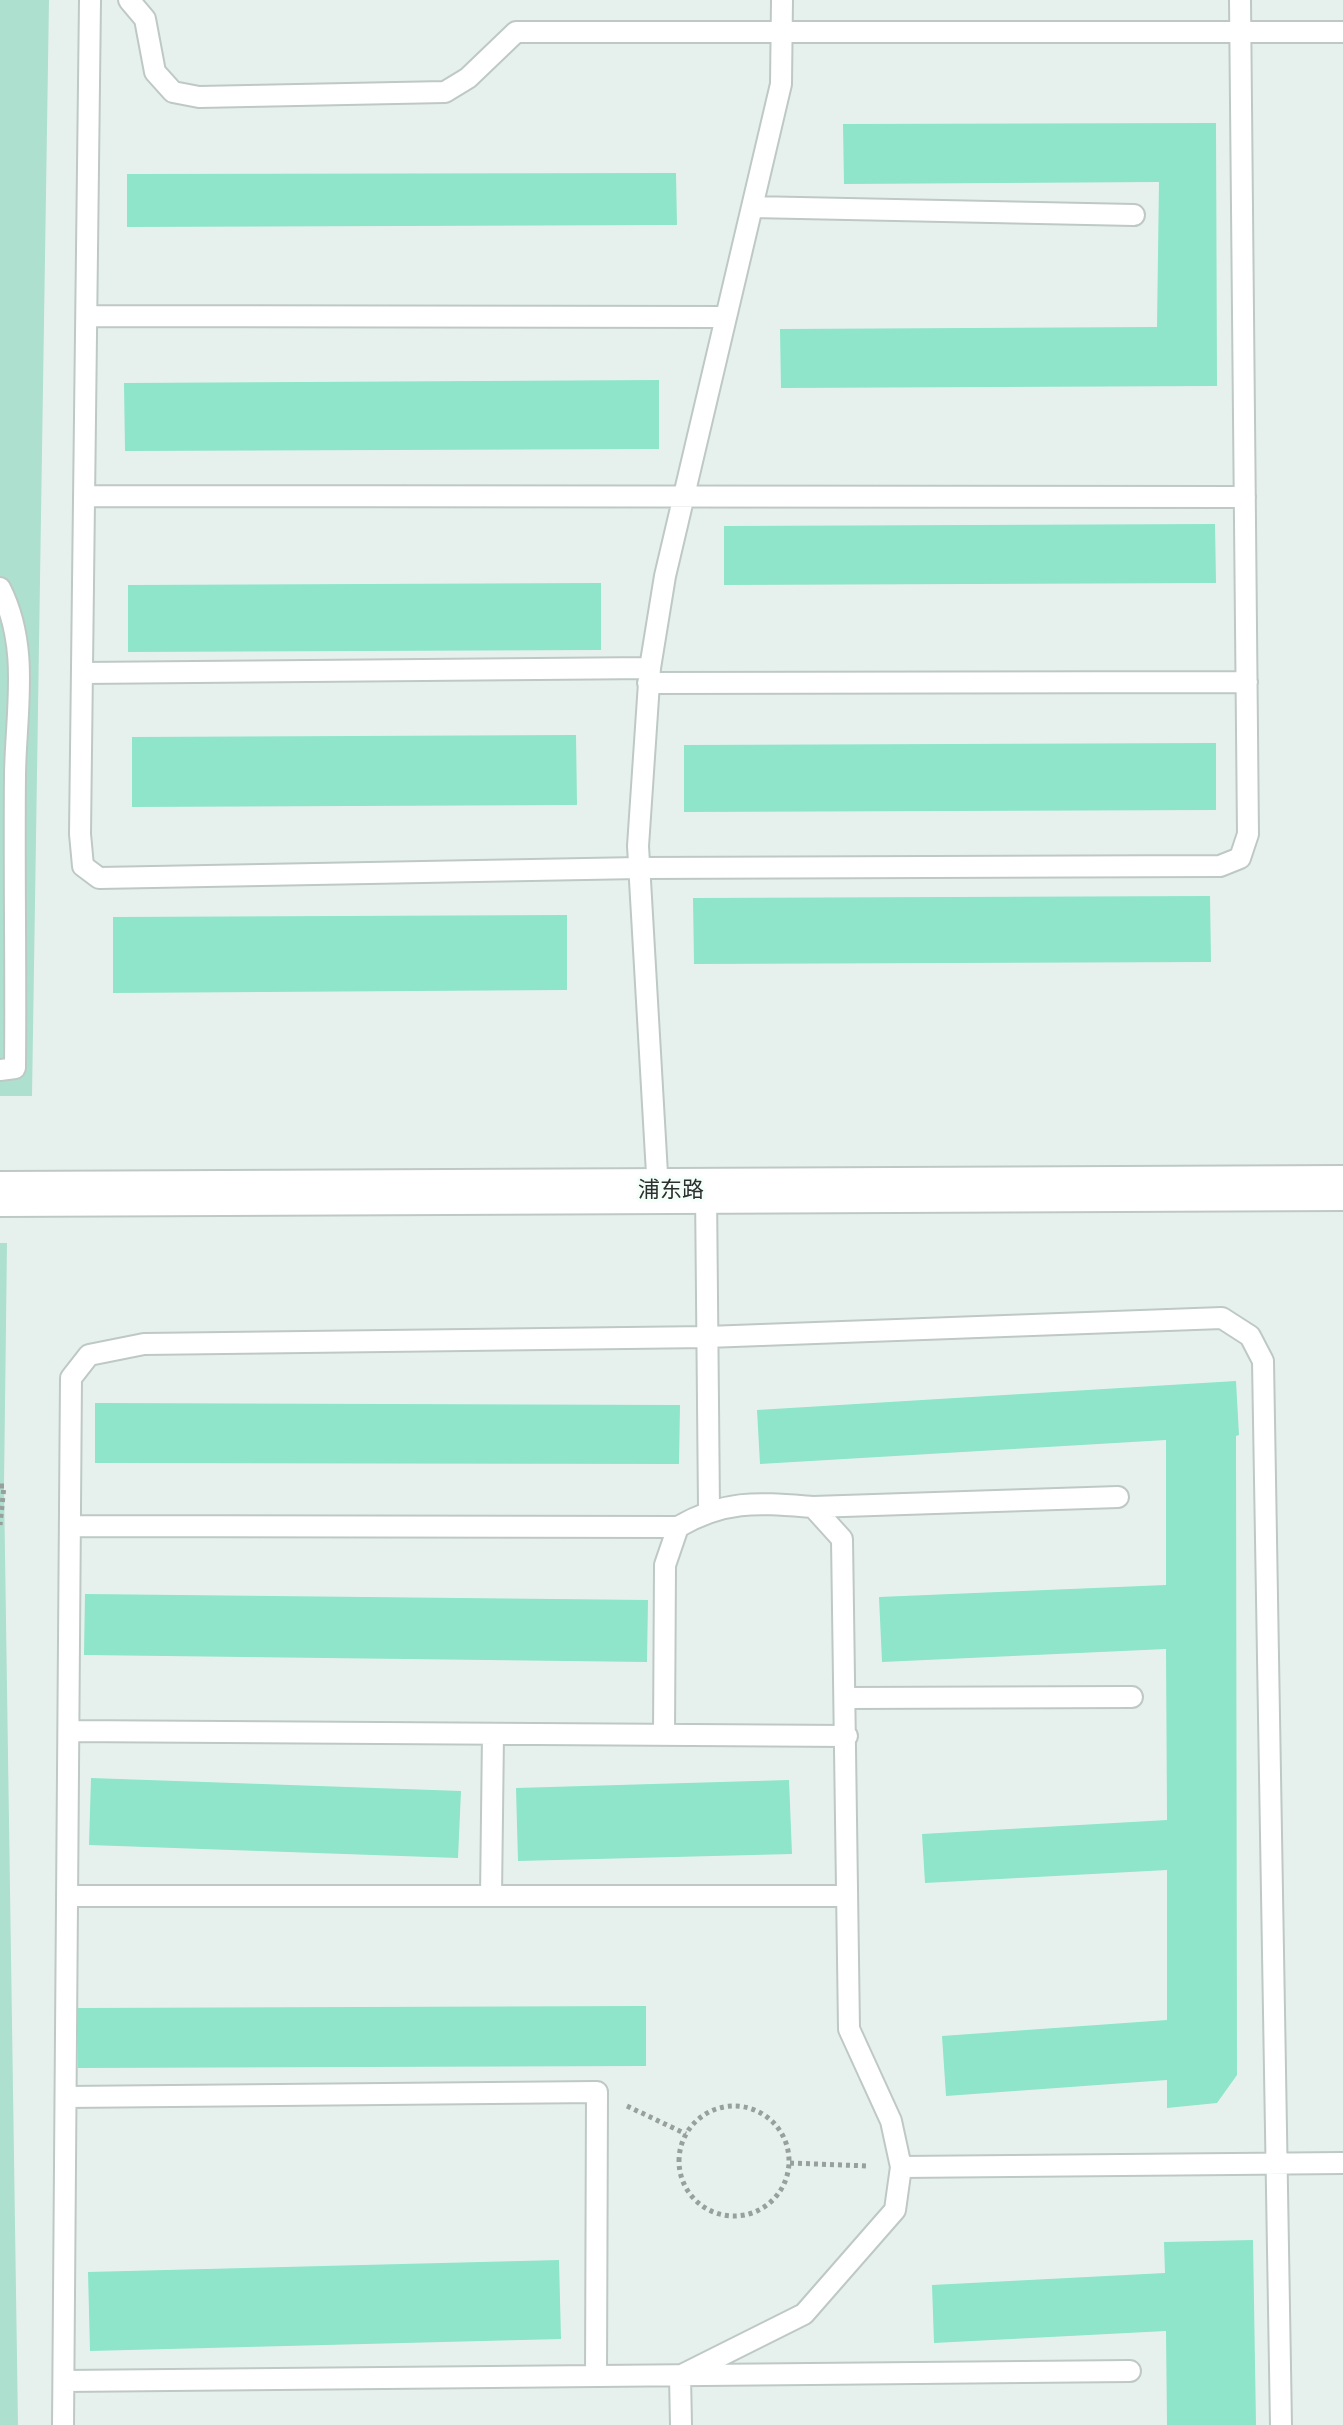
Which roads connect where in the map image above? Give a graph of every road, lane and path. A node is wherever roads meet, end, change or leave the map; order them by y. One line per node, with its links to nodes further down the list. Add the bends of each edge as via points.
1 (90, 0): 10 (lane)
2 (129, 0): 5 (lane, via 145,19 155,72 173,92 199,97 445,92 468,78 516,32)
3 (782, 0): 5 (lane)
4 (1240, 0): 6 (lane)
5 (782, 32): 6 (lane); 8 (lane, via 781,84)
6 (1240, 32): 7 (lane); 13 (lane)
7 (1343, 32)
8 (752, 207): 9 (lane); 11 (lane)
9 (1134, 215)
10 (87, 316): 11 (lane); 12 (lane)
11 (725, 317): 14 (lane)
12 (84, 496): 14 (lane); 16 (lane)
13 (1245, 497): 14 (lane); 18 (lane)
14 (683, 499): 17 (lane)
15 (0, 588): 20 (lane, via 13,615 20,665 15,1068)
16 (82, 673): 17 (lane); 19 (lane, via 80,834 83,866 99,878)
17 (649, 676): 18 (lane); 19 (lane)
18 (1247, 682): 19 (lane, via 1248,834 1240,858 1220,866)
19 (639, 868): 22 (lane)
20 (0, 1070)
21 (1343, 1188): 23 (street, 浦东路)
22 (658, 1191): 23 (street, 浦东路); 24 (street, 浦东路)
23 (706, 1191): 25 (lane)
24 (0, 1194)
25 (707, 1337): 29 (lane); 31 (lane, via 144,1344 89,1355 71,1378); 46 (lane, via 1222,1318 1250,1336 1263,1361)
26 (0, 1486): 30 (path)
27 (1118, 1497): 28 (lane)
28 (813, 1507): 29 (lane, via 766,1503); 34 (lane, via 842,1539)
29 (709, 1509): 32 (lane)
30 (0, 1525)
31 (70, 1526): 32 (lane); 35 (lane)
32 (678, 1527): 37 (lane, via 665,1565)
33 (1132, 1697): 34 (lane)
34 (846, 1698): 38 (lane)
35 (69, 1731): 36 (lane); 39 (lane)
36 (493, 1734): 37 (lane); 40 (lane)
37 (664, 1734): 38 (lane)
38 (847, 1736): 41 (lane)
39 (67, 1896): 40 (lane); 43 (lane)
40 (491, 1896): 41 (lane)
41 (847, 1896): 48 (lane, via 849,2029 891,2121)
42 (597, 2092): 43 (lane); 44 (path); 50 (lane)
43 (66, 2097): 52 (lane)
44 (686, 2134): 45 (path, via 713,2110 749,2108 779,2128); 45 (path, via 679,2169 685,2187 711,2211 728,2216 747,2215 777,2197)
45 (790, 2163): 48 (path)
46 (1276, 2163): 47 (lane); 48 (lane); 55 (lane)
47 (1343, 2163)
48 (901, 2167): 51 (lane, via 895,2210 804,2314)
49 (1130, 2371): 51 (lane)
50 (596, 2376): 51 (lane); 52 (lane)
51 (680, 2376): 54 (lane)
52 (64, 2381): 53 (lane)
53 (63, 2425)
54 (681, 2425)
55 (1281, 2425)

